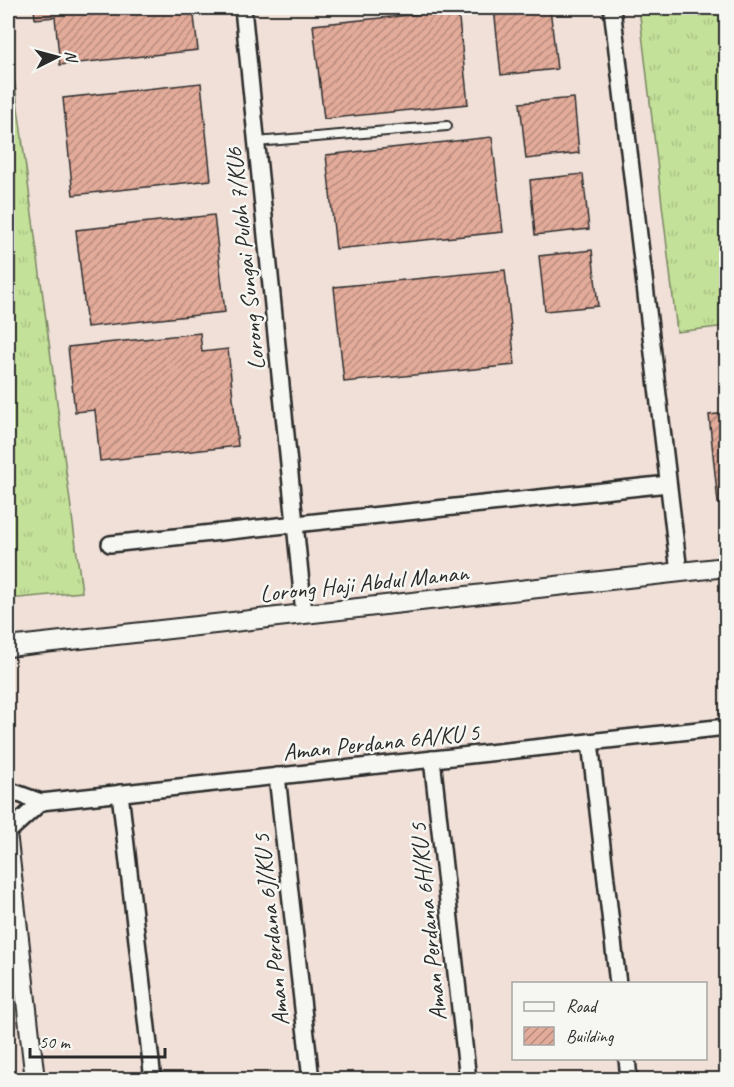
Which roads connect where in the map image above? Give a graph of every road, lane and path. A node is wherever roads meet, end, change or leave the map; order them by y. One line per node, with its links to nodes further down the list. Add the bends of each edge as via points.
1 (243, 8): 4 (street, Lorong Sungai Puloh 7/KU6)
2 (612, 8): 5 (street)
3 (447, 126): 4 (lane)
4 (256, 142): 6 (street, Lorong Sungai Puloh 7/KU6)
5 (669, 484): 6 (street); 9 (street)
6 (295, 526): 7 (street); 10 (street, Lorong Sungai Puloh 7/KU6)
7 (110, 544)
8 (726, 567): 9 (street, Lorong Haji Abdul Manan)
9 (679, 572): 10 (street, Lorong Haji Abdul Manan)
10 (304, 613): 11 (street, Lorong Haji Abdul Manan)
11 (8, 646)
12 (726, 727): 13 (street, Aman Perdana 6A/KU 5)
13 (590, 742): 14 (street, Aman Perdana 6A/KU 5); 21 (street)
14 (432, 759): 15 (street, Aman Perdana 6A/KU 5); 26 (street, Aman Perdana 6H/KU 5)
15 (277, 776): 17 (street, Aman Perdana 6A/KU 5); 25 (street, Aman Perdana 6J/KU 5)
16 (8, 790): 18 (street, Aman Perdana 6A/KU 5)
17 (120, 793): 18 (street, Aman Perdana 6A/KU 5); 24 (street)
18 (40, 802): 19 (street)
19 (8, 832)
20 (8, 841): 23 (street)
21 (618, 982)
22 (627, 1060): 27 (street)
23 (35, 1080)
24 (153, 1080)
25 (311, 1080)
26 (468, 1080)
27 (629, 1080)

